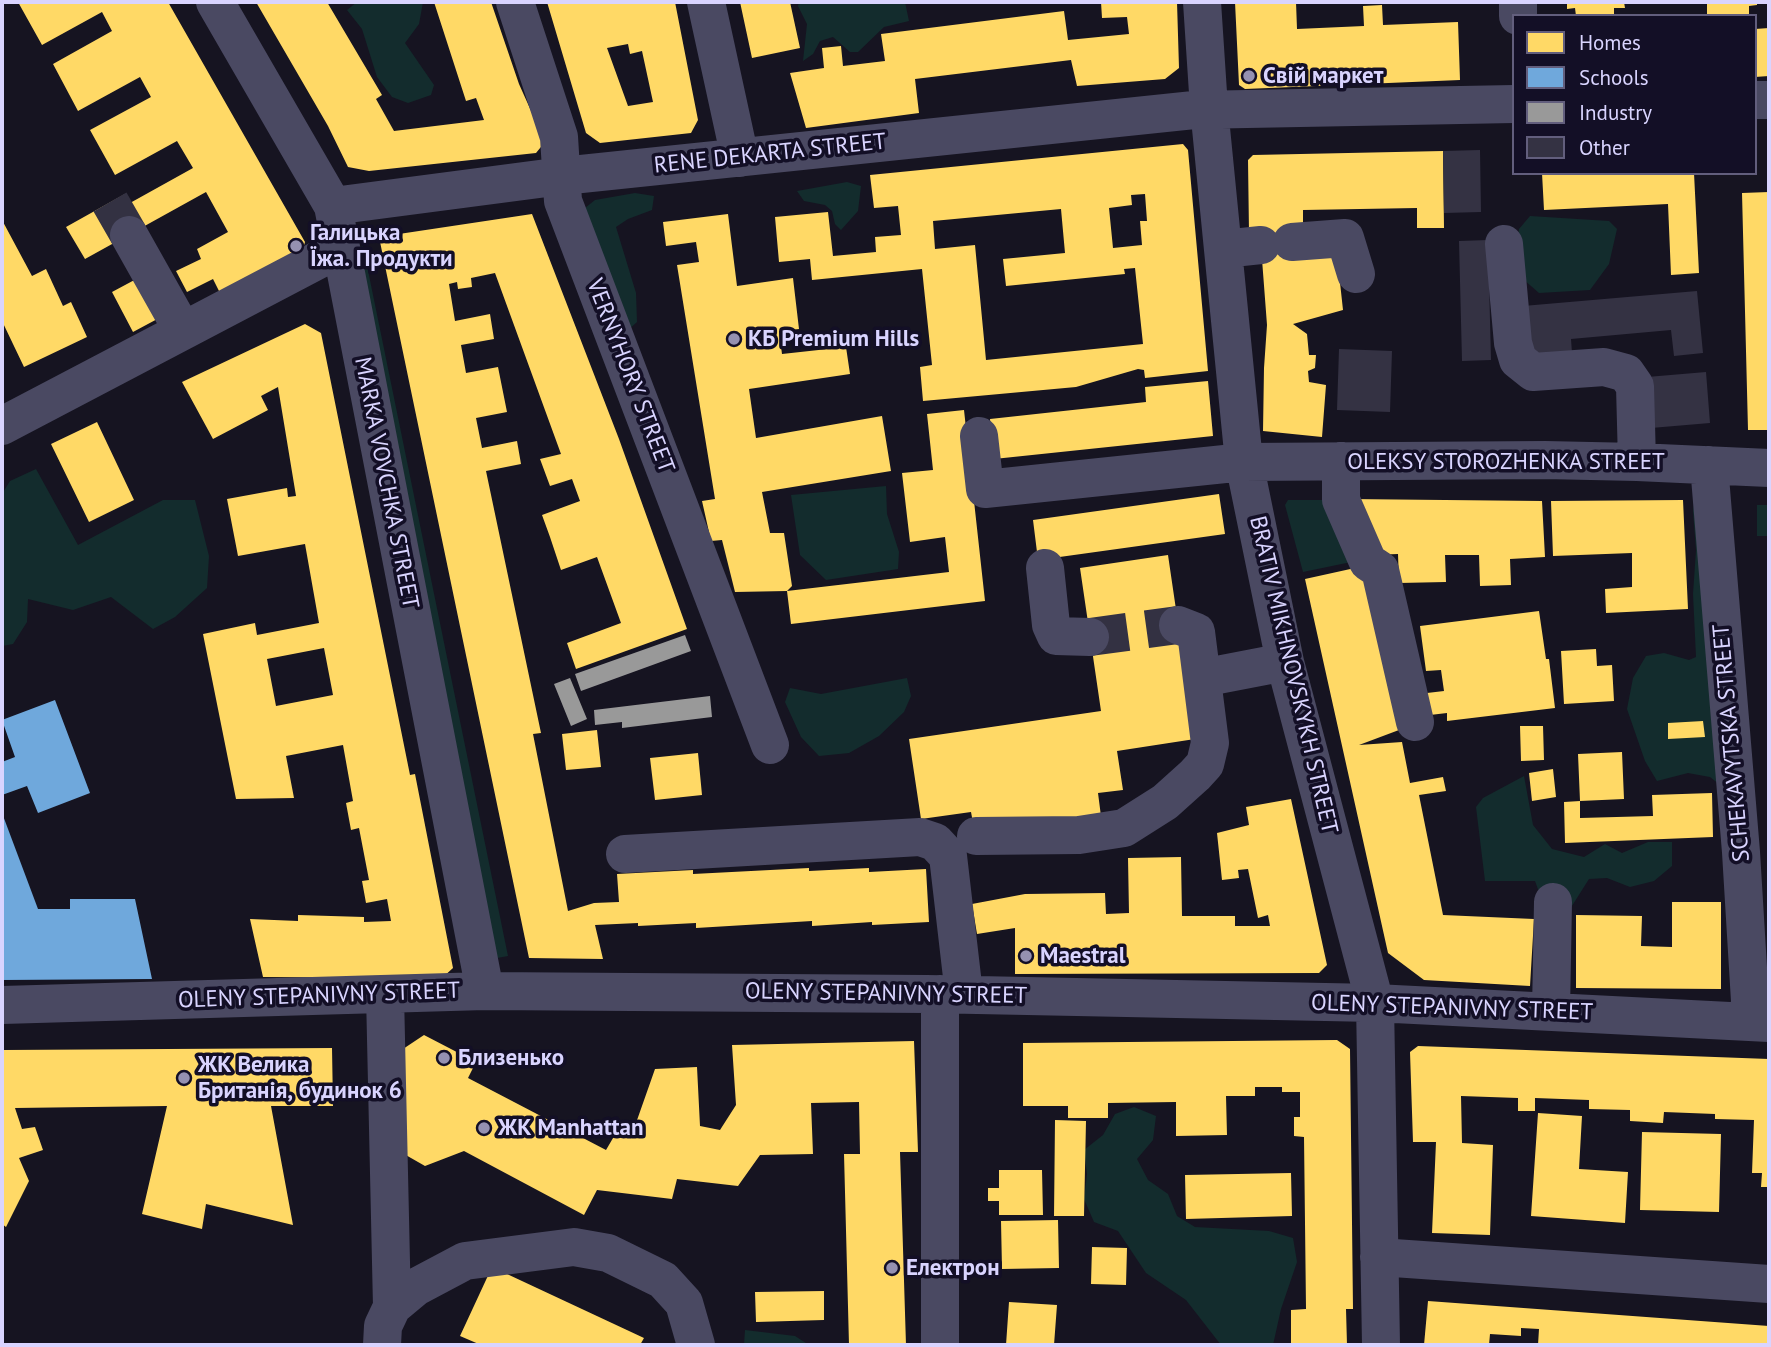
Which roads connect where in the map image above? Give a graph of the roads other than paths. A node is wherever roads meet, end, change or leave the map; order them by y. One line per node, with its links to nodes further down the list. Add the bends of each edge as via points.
1 (215, 2): 9 (street, MARKA VOVCHKA STREET)
2 (514, 2): 8 (street, VERNYHORY STREET, via 559,137)
3 (706, 2): 7 (street)
4 (1202, 2): 6 (street, BRATIV MIKHNOVSKYKH STREET)
5 (1512, 104): 6 (street, RENE DEKARTA STREET)
6 (1209, 108): 7 (street, RENE DEKARTA STREET); 13 (street, BRATIV MIKHNOVSKYKH STREET)
7 (740, 158): 8 (street, RENE DEKARTA STREET)
8 (562, 176): 9 (street, RENE DEKARTA STREET); 29 (street, VERNYHORY STREET, via 563,201)
9 (332, 206): 12 (street, MARKA VOVCHKA STREET)
10 (129, 235): 15 (street)
11 (1504, 244): 19 (street, via 1518,360 1533,372 1604,367 1626,373 1635,386)
12 (341, 248): 15 (street); 34 (street, MARKA VOVCHKA STREET)
13 (1223, 249): 14 (street, via 1345,238); 20 (street, BRATIV MIKHNOVSKYKH STREET)
14 (1356, 274)
15 (183, 331): 16 (street)
16 (4, 419)
17 (978, 436): 20 (street, OLEKSY STOROZHENKA STREET, via 985,489)
18 (1340, 461): 19 (street, OLEKSY STOROZHENKA STREET); 20 (street, OLEKSY STOROZHENKA STREET); 28 (street, via 1341,500 1368,562 1380,570)
19 (1637, 461): 21 (street, OLEKSY STOROZHENKA STREET)
20 (1244, 462): 26 (street, BRATIV MIKHNOVSKYKH STREET)
21 (1709, 465): 22 (street, OLEKSY STOROZHENKA STREET); 31 (street, SCHEKAVYTSKA STREET)
22 (1769, 468)
23 (1045, 568): 25 (street, via 1056,636)
24 (1178, 625): 27 (street, via 1196,632)
25 (1090, 637)
26 (1285, 662): 27 (street); 37 (street, BRATIV MIKHNOVSKYKH STREET)
27 (1202, 678): 30 (street, via 1210,743 1205,764 1165,802 1124,828 1079,835)
28 (1415, 722)
29 (770, 745)
30 (975, 836)
31 (1755, 852): 40 (street, SCHEKAVYTSKA STREET, via 1750,1001)
32 (625, 854): 36 (street, via 920,837 935,842 948,856)
33 (1553, 902): 39 (street)
34 (485, 992): 35 (street, OLENY STEPANIVNY STREET); 36 (street, OLENY STEPANIVNY STREET)
35 (385, 994): 38 (street, OLENY STEPANIVNY STREET); 43 (street)
36 (952, 994): 37 (street, OLENY STEPANIVNY STREET); 46 (street)
37 (1375, 1003): 39 (street, OLENY STEPANIVNY STREET); 41 (street, BRATIV MIKHNOVSKYKH STREET)
38 (2, 1005)
39 (1552, 1012): 40 (street, OLENY STEPANIVNY STREET)
40 (1759, 1022)
41 (1379, 1257): 42 (street); 47 (street, BRATIV MIKHNOVSKYKH STREET)
42 (1769, 1284)
43 (393, 1307): 44 (street, via 383,1326); 45 (street, via 416,1287 465,1261 574,1247 608,1253 663,1280 684,1303)
44 (382, 1345)
45 (696, 1345)
46 (940, 1345)
47 (1381, 1345)

